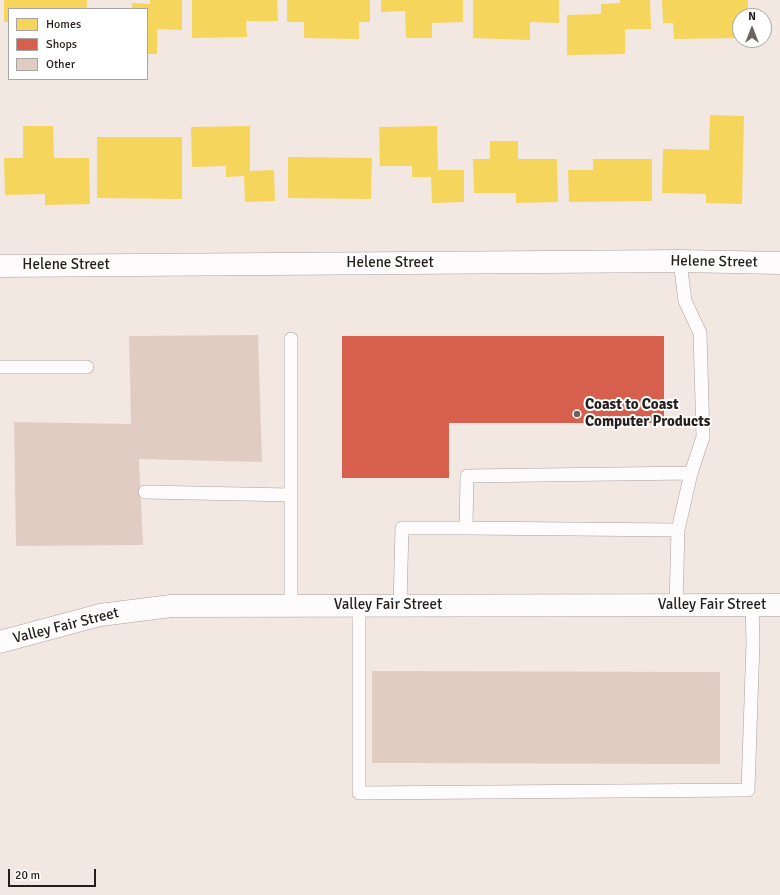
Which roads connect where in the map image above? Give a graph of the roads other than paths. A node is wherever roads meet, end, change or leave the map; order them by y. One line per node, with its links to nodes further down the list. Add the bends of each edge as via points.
1 (680, 261): 2 (street, Helene Street); 3 (street, Helene Street); 7 (lane, via 685,301 700,333 703,437)
2 (780, 263)
3 (0, 266)
4 (291, 340): 9 (lane)
5 (0, 367): 6 (lane)
6 (87, 367)
7 (691, 473): 10 (lane, via 467,476); 11 (lane)
8 (145, 492): 9 (lane)
9 (290, 495): 12 (lane)
10 (466, 528): 11 (lane); 13 (lane, via 402,528)
11 (678, 530): 14 (lane)
12 (291, 605): 16 (street, Valley Fair Street); 18 (street, Valley Fair Street, via 163,607 100,615)
13 (400, 605): 14 (street, Valley Fair Street); 16 (street, Valley Fair Street)
14 (676, 605): 17 (street, Valley Fair Street)
15 (780, 605): 17 (street, Valley Fair Street)
16 (359, 606): 17 (lane, via 359,793 748,790)
17 (752, 606)
18 (0, 642)

